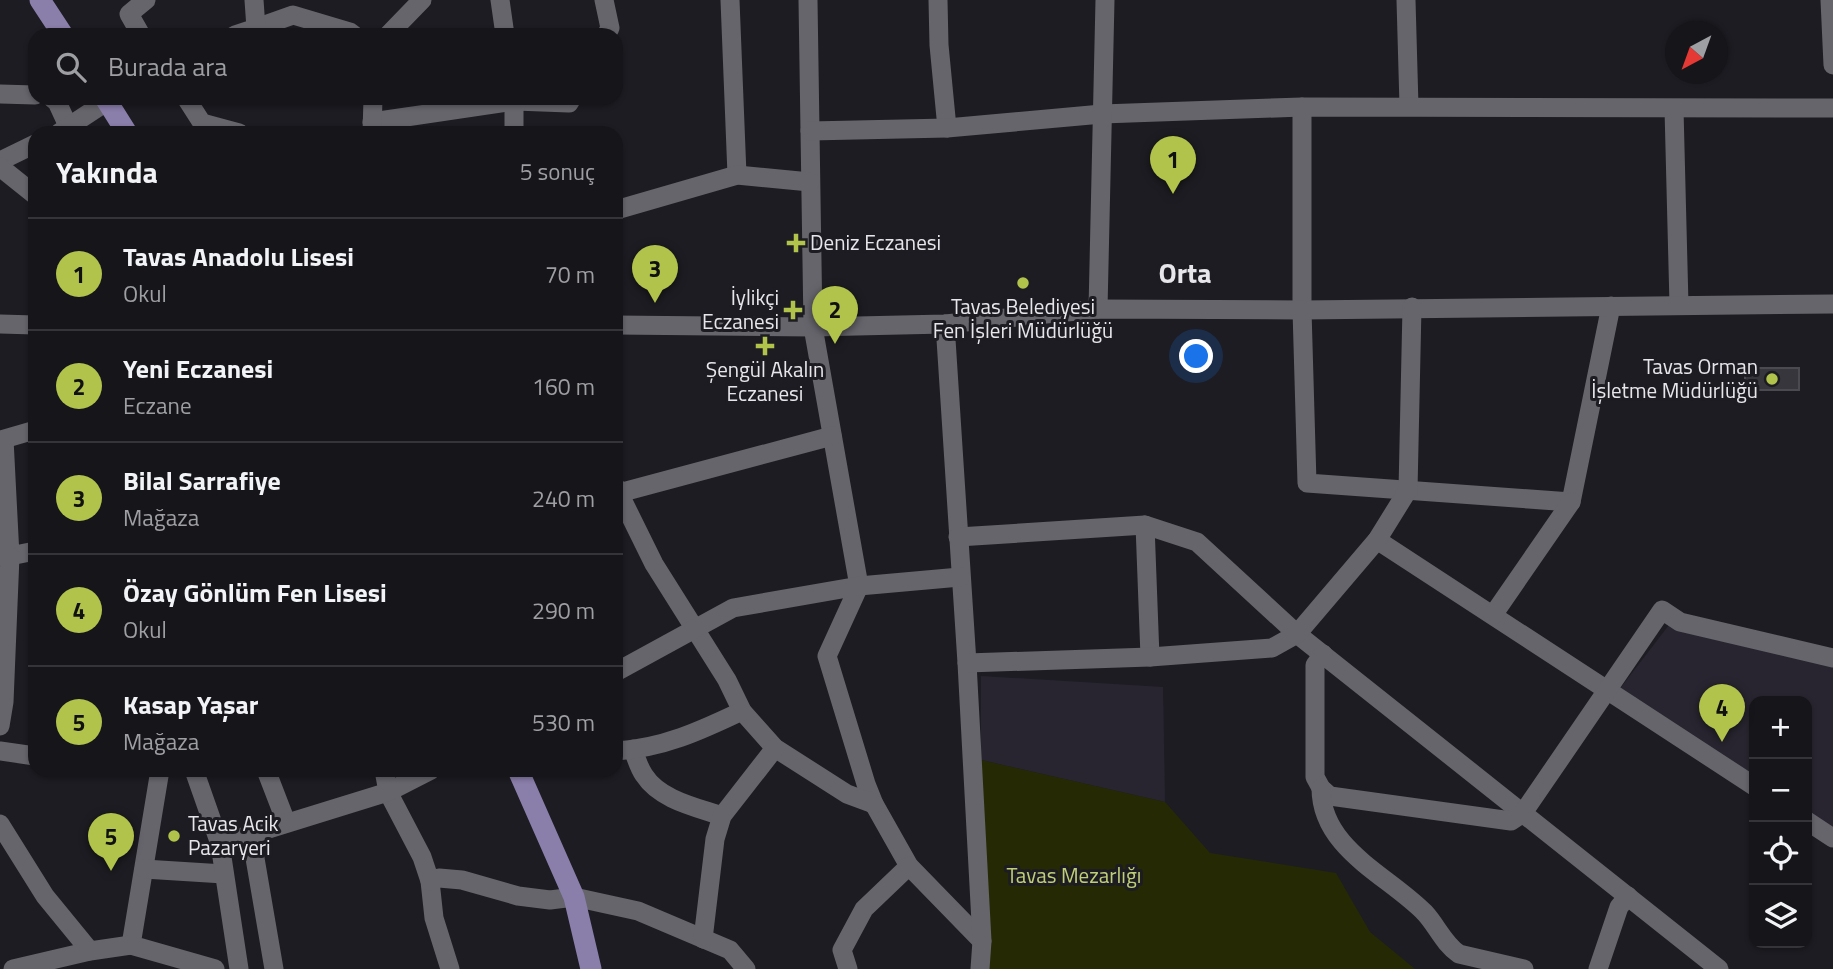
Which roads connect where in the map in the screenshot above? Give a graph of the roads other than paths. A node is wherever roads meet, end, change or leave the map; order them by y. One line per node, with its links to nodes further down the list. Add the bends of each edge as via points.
1 (40, 0): 14 (main road)
2 (146, 0): 15 (street, via 129,14)
3 (254, 0): 16 (street)
4 (422, 0): 18 (street)
5 (500, 0): 19 (street)
6 (604, 0): 20 (street)
7 (730, 0): 48 (street)
8 (807, 0): 44 (street)
9 (938, 0): 43 (street)
10 (1105, 0): 35 (street)
11 (1406, 0): 31 (street)
12 (1830, 0): 21 (street)
13 (295, 8): 16 (street); 17 (street)
14 (58, 28)
15 (137, 28)
16 (256, 28)
17 (341, 28)
18 (395, 28)
19 (504, 28)
20 (610, 28)
21 (1833, 65)
22 (0, 94): 23 (street)
23 (28, 95)
24 (58, 105): 36 (street)
25 (100, 105): 37 (street)
26 (111, 105): 38 (main road)
27 (190, 105): 39 (street, via 202,123)
28 (373, 105): 40 (street)
29 (485, 105): 41 (street)
30 (514, 105): 42 (street)
31 (1409, 106): 32 (street); 34 (street)
32 (1301, 107): 35 (street); 57 (street)
33 (1833, 108): 34 (street)
34 (1674, 109): 53 (street)
35 (1102, 114): 43 (street); 56 (street)
36 (63, 126)
37 (71, 126)
38 (123, 126)
39 (213, 126)
40 (372, 126)
41 (382, 126)
42 (514, 126)
43 (947, 128): 44 (street)
44 (810, 131): 49 (street)
45 (28, 147): 46 (street)
46 (0, 161)
47 (0, 167): 50 (street)
48 (737, 175): 49 (street); 51 (street)
49 (810, 183): 62 (street)
50 (28, 189)
51 (623, 208)
52 (1833, 304): 53 (street)
53 (1679, 305): 54 (street)
54 (1611, 306): 55 (street); 69 (street)
55 (1412, 307): 57 (street); 67 (street)
56 (1098, 309): 57 (street); 59 (street)
57 (1302, 310): 67 (street, via 1307,483)
58 (0, 324): 60 (street)
59 (945, 324): 62 (street); 71 (street)
60 (28, 325)
61 (623, 325): 62 (street)
62 (813, 327): 64 (street)
63 (28, 432): 65 (street)
64 (832, 436): 66 (street); 76 (street)
65 (2, 440): 74 (street)
66 (623, 488)
67 (1408, 490): 69 (street); 72 (street)
68 (623, 502): 78 (street, via 653,564)
69 (1571, 502): 77 (street)
70 (1145, 525): 71 (street); 79 (street, via 1197,542); 81 (street)
71 (958, 537): 75 (street)
72 (1377, 540): 77 (street); 79 (street)
73 (28, 552): 74 (street)
74 (5, 556): 86 (street)
75 (960, 577): 76 (street); 83 (street)
76 (859, 586): 78 (street, via 733,608); 102 (street, via 827,656)
77 (1493, 615): 85 (street)
78 (694, 629): 84 (street); 87 (street)
79 (1297, 634): 80 (street); 81 (street, via 1272,648)
80 (1323, 654): 100 (street, via 1315,665 1315,777); 103 (street)
81 (1150, 657): 83 (street)
82 (1833, 658): 85 (street, via 1680,622 1662,610)
83 (967, 663): 118 (street)
84 (623, 668)
85 (1608, 690): 99 (street); 103 (street)
86 (2, 702): 88 (street)
87 (742, 711): 89 (street); 90 (street, via 690,736)
88 (0, 726)
89 (775, 748): 102 (street, via 847,794); 104 (street)
90 (624, 750): 104 (street, via 661,792)
91 (0, 751): 92 (street)
92 (28, 755)
93 (153, 777): 112 (street)
94 (196, 777): 110 (street)
95 (269, 777): 105 (street)
96 (385, 777): 101 (street)
97 (417, 777): 101 (street)
98 (520, 777): 116 (main road)
99 (1749, 783)
100 (1321, 788): 103 (street, via 1330,796 1511,821); 134 (street, via 1334,832 1360,860 1421,909 1452,949)
101 (388, 792): 105 (street); 114 (street)
102 (874, 804): 111 (street)
103 (1523, 813): 115 (street)
104 (722, 816): 117 (street)
105 (286, 822): 108 (street)
106 (1809, 822): 109 (street)
107 (0, 824): 121 (street, via 45,896)
108 (251, 835): 110 (street); 127 (street)
109 (1833, 838)
110 (220, 844): 113 (street)
111 (909, 866): 118 (street); 132 (street, via 864,909 842,950)
112 (144, 869): 113 (street); 119 (street)
113 (224, 874): 126 (street)
114 (430, 881): 116 (street, via 462,880 534,899); 128 (street, via 434,918)
115 (1628, 896): 124 (street); 135 (street, via 1619,907)
116 (574, 897): 117 (street, via 638,912); 129 (main road)
117 (703, 939): 120 (street)
118 (982, 941): 133 (street)
119 (131, 945): 121 (street); 122 (street)
120 (730, 950): 130 (street); 131 (street)
121 (90, 951): 123 (street)
122 (153, 961): 125 (street)
123 (25, 968)
124 (1717, 968)
125 (215, 969)
126 (239, 969)
127 (274, 969)
128 (450, 969)
129 (591, 969)
130 (722, 969)
131 (746, 969)
132 (848, 969)
133 (981, 969)
134 (1524, 969)
135 (1598, 969)

